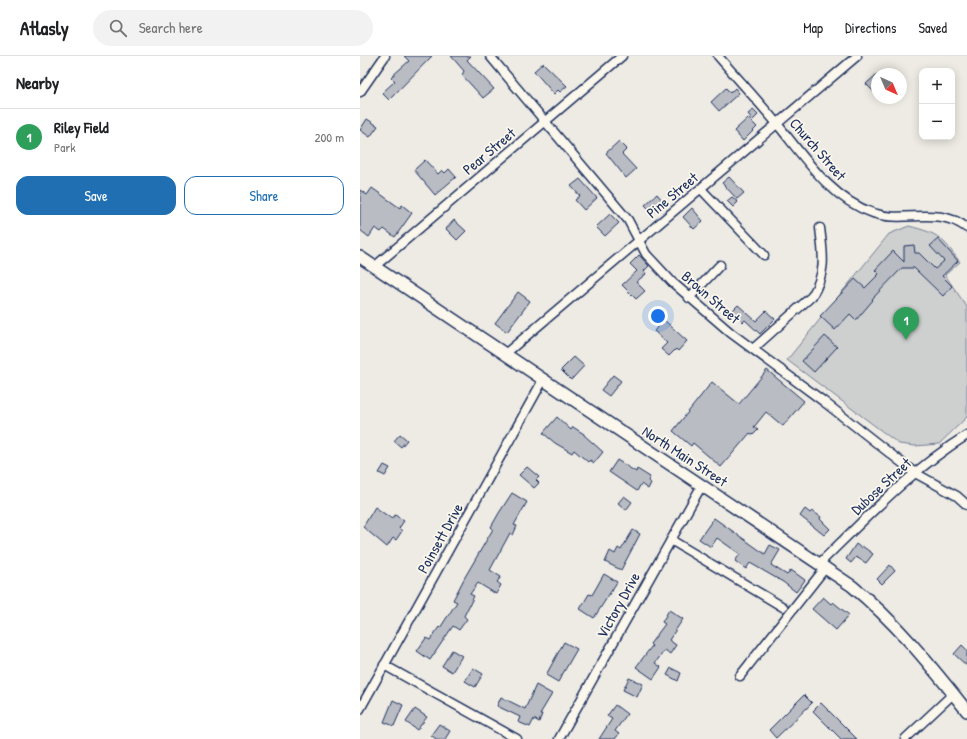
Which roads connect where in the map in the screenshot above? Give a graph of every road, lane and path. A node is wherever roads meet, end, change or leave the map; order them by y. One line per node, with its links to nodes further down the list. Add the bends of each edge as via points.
1 (385, 56): 6 (street)
2 (490, 56): 7 (street, Brown Street)
3 (622, 56): 7 (street, Pear Street)
4 (718, 56): 8 (street, Church Street)
5 (857, 56): 8 (street, Pine Street)
6 (360, 92)
7 (545, 121): 12 (street, Brown Street, via 628,220); 16 (street, Pear Street)
8 (776, 123): 9 (street, Pine Street); 11 (street, Church Street, via 826,182 852,203 873,213 891,217 930,215 949,218)
9 (701, 189): 12 (street, Pine Street); 13 (street)
10 (820, 228): 18 (street, via 823,270 812,296)
11 (967, 228)
12 (639, 241): 17 (street, Brown Street, via 646,254); 19 (street, Pine Street)
13 (764, 255)
14 (360, 257): 16 (main road, North Main Street)
15 (720, 265): 17 (street)
16 (374, 267): 19 (main road, North Main Street)
17 (689, 298): 18 (street, Brown Street, via 731,333)
18 (754, 348): 22 (street, Brown Street)
19 (505, 354): 20 (main road, North Main Street)
20 (543, 380): 23 (main road, North Main Street); 28 (street, Poinsett Drive)
21 (967, 435): 22 (street, Dubose Street)
22 (915, 473): 24 (street, Brown Street, via 957,496); 26 (street, Dubose Street)
23 (702, 485): 25 (street, Victory Drive); 26 (main road, North Main Street)
24 (967, 505)
25 (671, 540): 27 (street); 34 (street, Victory Drive)
26 (823, 565): 29 (street, Dubose Street); 30 (main road, North Main Street, via 880,609)
27 (783, 607)
28 (384, 666): 31 (street, Poinsett Drive); 33 (street)
29 (740, 676)
30 (953, 694): 32 (main road, North Main Street); 35 (street)
31 (360, 709)
32 (967, 711)
33 (517, 739)
34 (559, 739)
35 (905, 739)

